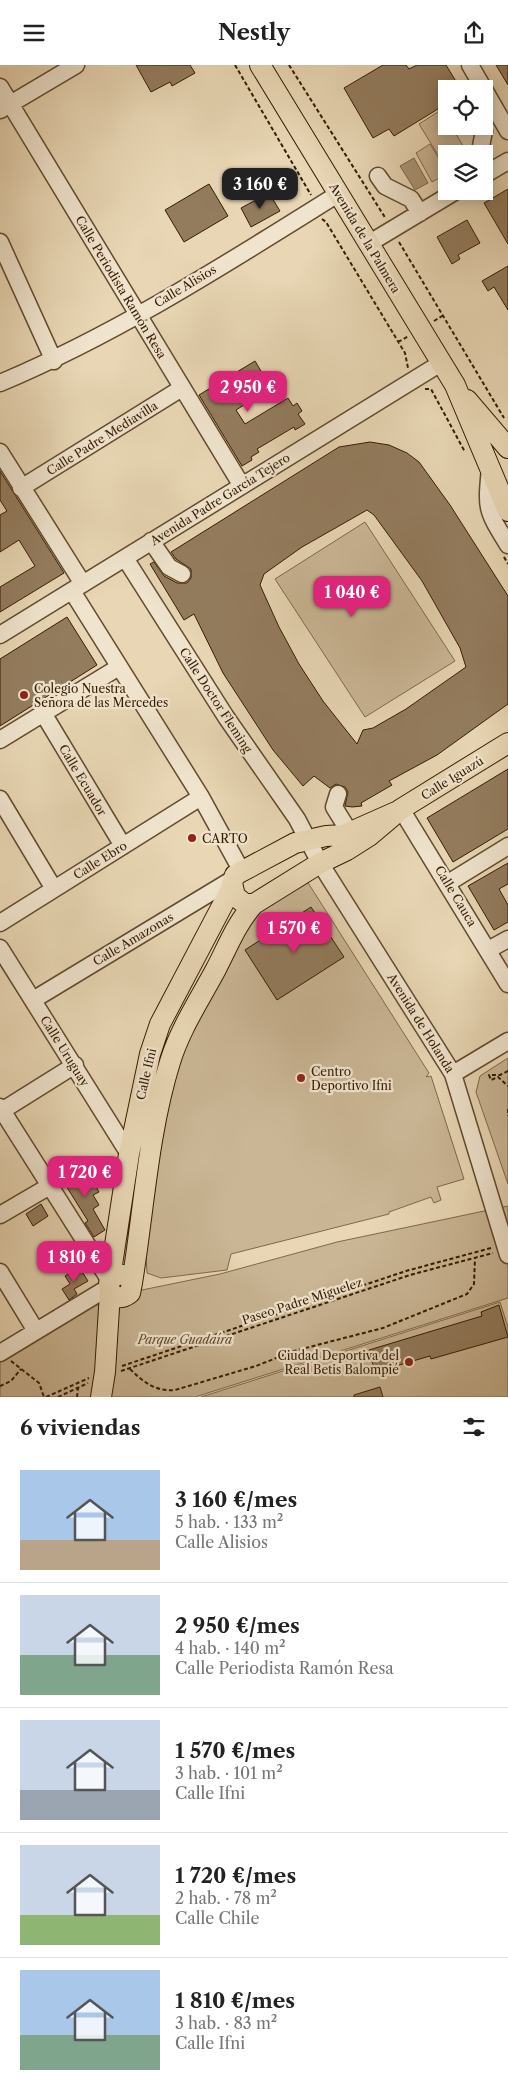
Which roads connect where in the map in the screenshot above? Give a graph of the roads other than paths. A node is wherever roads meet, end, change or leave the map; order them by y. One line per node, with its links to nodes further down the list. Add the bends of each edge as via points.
1 (76, 65): 5 (street)
2 (260, 65): 10 (main road, Avenida de la Palmera)
3 (470, 65): 6 (street)
4 (0, 87): 5 (street, Calle Periodista Ramón Resa)
5 (5, 107): 15 (street, Calle Periodista Ramón Resa)
6 (508, 131)
7 (508, 161): 8 (street)
8 (493, 163)
9 (378, 176): 12 (street, via 385,186 411,199)
10 (338, 194): 14 (main road, Avenida de la Palmera); 15 (street, Calle Alisios)
11 (441, 200): 12 (street)
12 (420, 213): 14 (street)
13 (0, 242): 16 (street)
14 (368, 244): 17 (main road, Avenida de la Palmera)
15 (138, 315): 16 (street, Calle Alisios); 20 (street, Calle Periodista Ramón Resa)
16 (54, 361): 18 (street, Calle Alisios)
17 (441, 363): 19 (main road, Avenida de la Palmera); 24 (street, Avenida Padre García Tejero)
18 (0, 383)
19 (455, 385): 21 (main road); 23 (main road)
20 (182, 389): 24 (street, Calle Periodista Ramón Resa); 25 (street, Calle Padre Mediavilla)
21 (508, 448)
22 (0, 452): 25 (street)
23 (490, 468): 26 (main road); 28 (street, via 488,513)
24 (242, 486): 27 (street, Avenida Padre García Tejero)
25 (21, 488): 31 (street)
26 (508, 511)
27 (151, 541): 29 (street, Avenida Padre García Tejero); 30 (street, via 170,567)
28 (506, 550)
29 (125, 558): 31 (street, Avenida Padre García Tejero); 42 (street, Calle Doctor Fleming)
30 (182, 574)
31 (78, 587): 32 (street, Avenida Padre García Tejero); 33 (street)
32 (0, 635)
33 (119, 667): 34 (street); 38 (street)
34 (42, 713): 35 (street); 43 (street, Calle Ecuador)
35 (0, 740)
36 (508, 743): 40 (main road, Calle Iguazú)
37 (338, 794): 41 (street, via 334,807)
38 (201, 797): 43 (street, Calle Ebro); 46 (street)
39 (0, 799): 48 (street)
40 (399, 811): 41 (main road, Calle Iguazú); 45 (main road, Calle Iguazú, via 369,836); 47 (street, Calle Cauca)
41 (350, 833): 42 (main road, Calle Iguazú)
42 (308, 840): 45 (street, Calle Doctor Fleming); 46 (main road, Calle Iguazú, via 279,850)
43 (124, 846): 48 (street, Calle Ebro)
44 (508, 846): 47 (street)
45 (320, 863): 49 (main road, Calle Iguazú); 58 (street, Avenida de Holanda)
46 (239, 876): 49 (main road, via 239,901); 49 (main road, via 258,874 263,883); 55 (street, Calle Amazonas); 60 (main road, Calle Ifni, via 160,1025 150,1054)
47 (448, 883): 53 (street, Calle Cauca)
48 (54, 889): 50 (street, Calle Ebro)
49 (258, 902): 65 (main road, Calle Ifni, via 242,920 170,1062 145,1176 141,1228)
50 (0, 923)
51 (508, 939): 53 (street)
52 (0, 948): 55 (street, Calle Uruguay)
53 (488, 950): 54 (street, Calle Cauca)
54 (508, 984)
55 (33, 1000): 57 (street, Calle Uruguay)
56 (508, 1041): 58 (street)
57 (75, 1065): 59 (street); 60 (street, Calle Uruguay)
58 (453, 1074): 63 (street, Avenida de Holanda)
59 (1, 1110): 61 (street)
60 (129, 1154): 65 (main road, Calle Ifni)
61 (48, 1187): 62 (street); 65 (street)
62 (0, 1215)
63 (500, 1251)
64 (0, 1272): 66 (street)
65 (116, 1286): 66 (street); 68 (main road)
66 (36, 1331): 67 (street)
67 (0, 1353)
68 (104, 1378)

